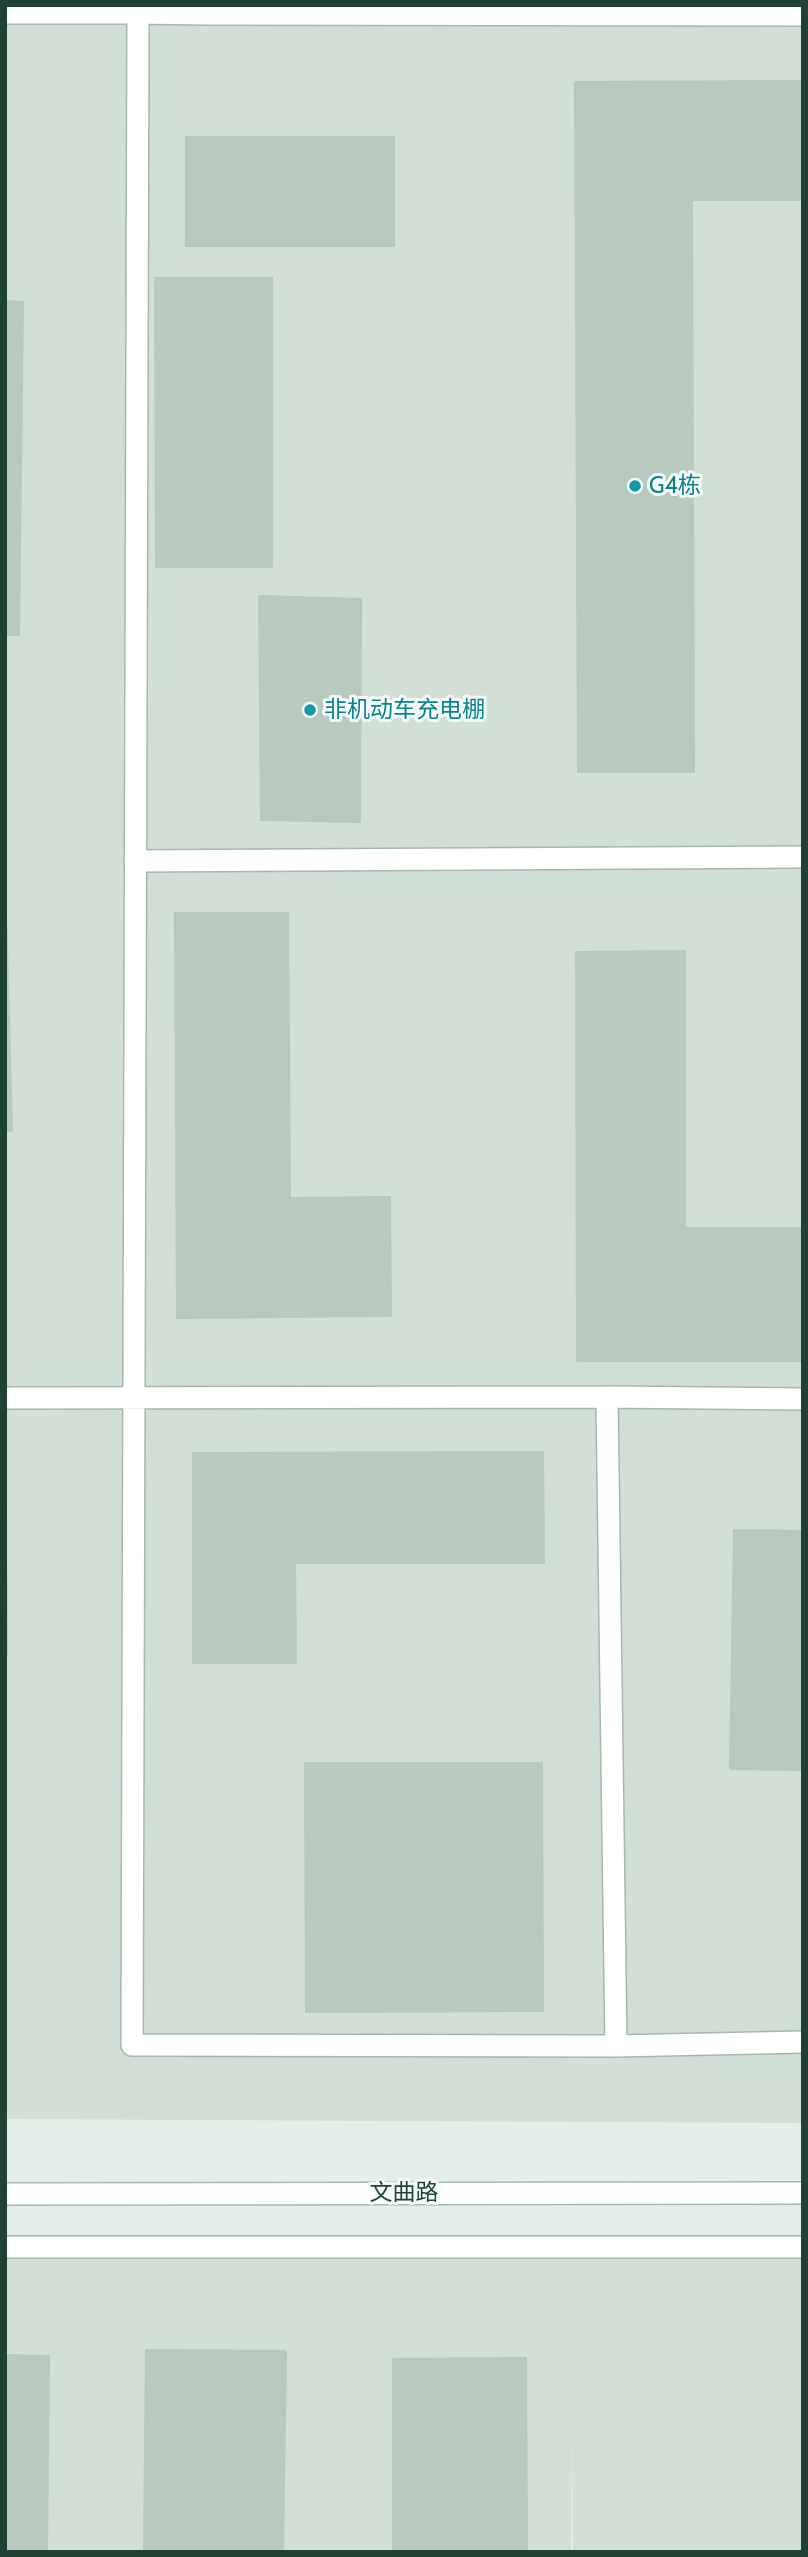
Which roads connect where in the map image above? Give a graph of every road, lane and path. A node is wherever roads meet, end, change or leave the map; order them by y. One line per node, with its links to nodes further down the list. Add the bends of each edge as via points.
1 (208, 10): 3 (street); 4 (street)
2 (5, 13): 3 (street)
3 (138, 13): 6 (street)
4 (803, 15)
5 (803, 857): 6 (street)
6 (135, 861): 11 (street, via 132,2045)
7 (607, 1397): 8 (street); 9 (street); 11 (street)
8 (5, 1398)
9 (803, 1399)
10 (803, 2042): 11 (street)
11 (616, 2046)
12 (803, 2193): 13 (street, 文曲路)
13 (5, 2194)
14 (803, 2246): 15 (street)
15 (5, 2247)

